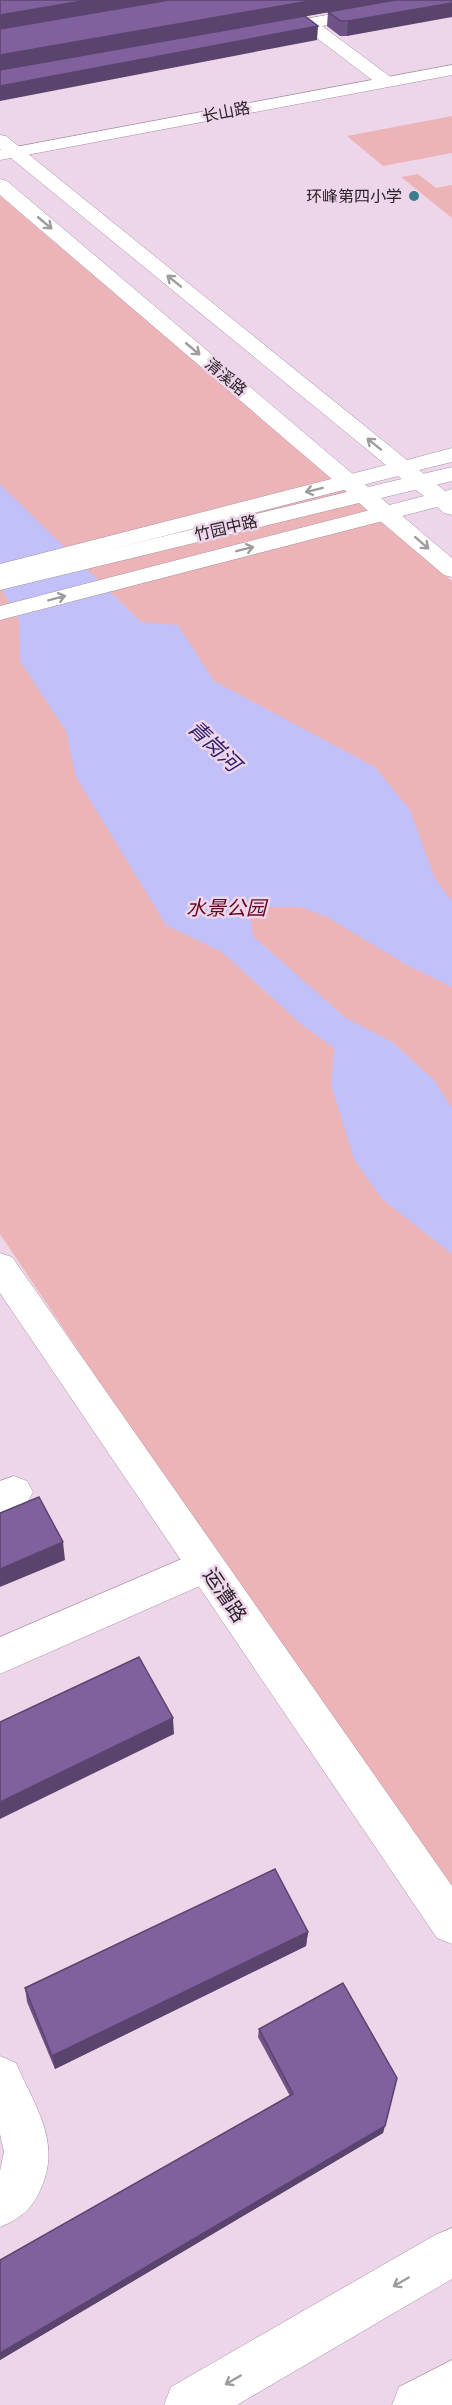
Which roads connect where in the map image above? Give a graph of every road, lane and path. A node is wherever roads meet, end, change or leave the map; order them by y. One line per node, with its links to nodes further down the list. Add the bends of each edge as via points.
1 (437, 0): 2 (street)
2 (308, 23): 3 (street); 5 (street)
3 (250, 33)
4 (452, 70): 5 (street, 长山路)
5 (386, 82): 6 (street, 长山路)
6 (4, 152): 8 (street); 13 (street, one-way to 6)
7 (0, 185): 9 (street, 清溪路, one-way to 9)
8 (135, 274): 9 (street); 10 (street)
9 (112, 279): 14 (street, 清溪路, one-way to 14)
10 (198, 327)
11 (452, 455): 13 (street)
12 (452, 474): 13 (street, 竹园中路)
13 (411, 475): 14 (street, 竹园中路); 15 (street)
14 (368, 480): 16 (street, 清溪路); 17 (street, 清溪路); 19 (street, one-way to 19); 20 (street, 竹园中路)
15 (448, 501): 16 (street)
16 (420, 512): 17 (street)
17 (386, 513): 18 (street, 清溪路, one-way to 18); 21 (street, one-way to 17)
18 (452, 570)
19 (0, 571)
20 (0, 584)
21 (0, 613)
22 (0, 1266): 23 (street, 运漕路)
23 (205, 1566): 24 (street); 25 (street, 运漕路)
24 (0, 1656)
25 (452, 1923)
26 (0, 2079): 27 (street, via 27,2145 26,2172 10,2198)
27 (0, 2203)
28 (452, 2252): 30 (street, one-way to 30)
29 (452, 2385): 31 (street)
30 (189, 2405)
31 (417, 2405)

